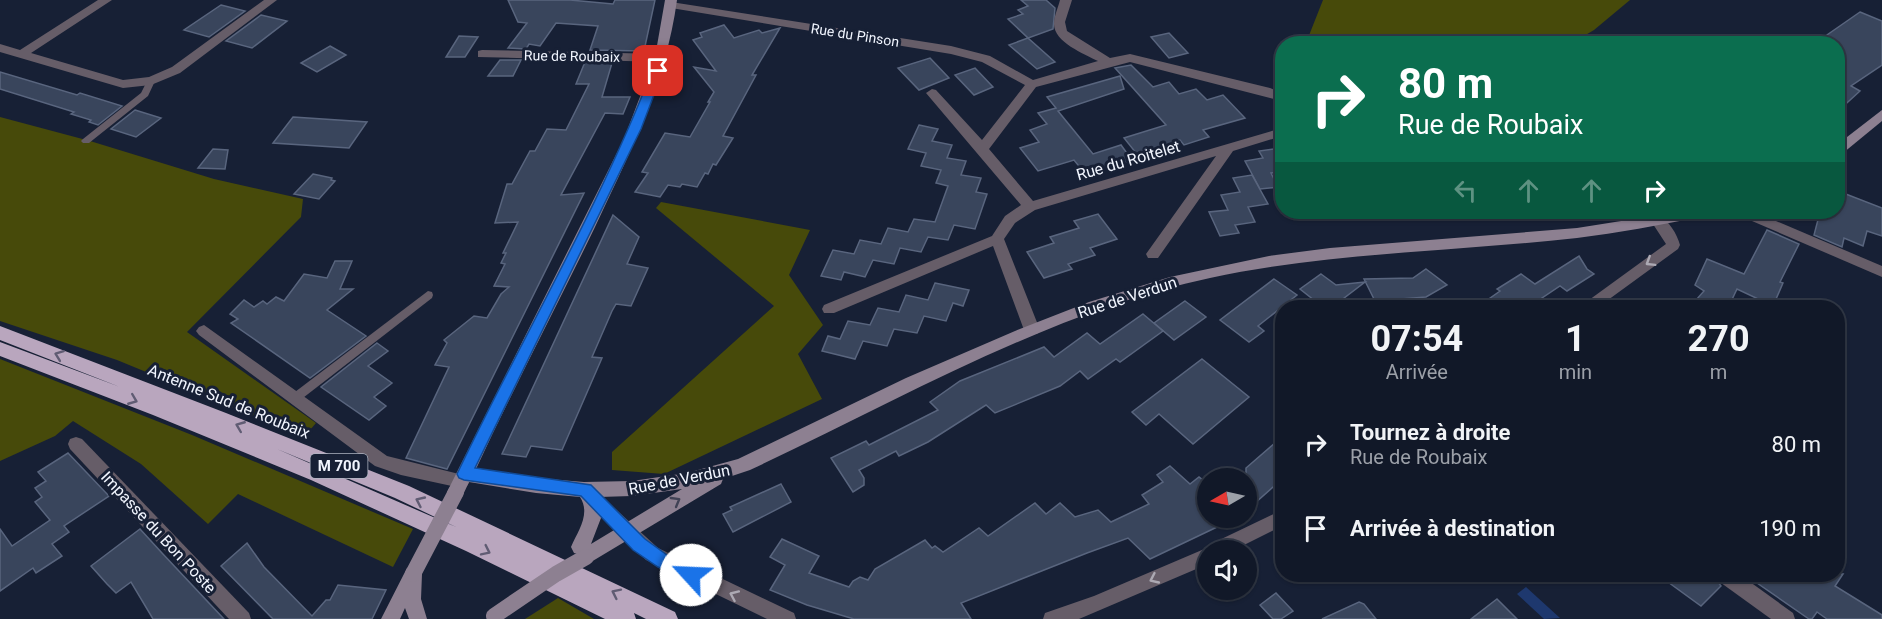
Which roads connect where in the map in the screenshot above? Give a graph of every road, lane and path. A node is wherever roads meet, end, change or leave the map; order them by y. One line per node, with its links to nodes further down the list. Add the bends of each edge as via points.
1 (106, 0): 6 (street)
2 (271, 0): 10 (street, via 176,70)
3 (1066, 0): 9 (street, via 1061,32)
4 (671, 3): 8 (main road); 11 (street, Rue du Pinson, via 971,54)
5 (0, 48): 6 (street)
6 (22, 54): 10 (street, via 115,83)
7 (482, 54): 8 (street, Rue de Roubaix)
8 (662, 58): 37 (main road, via 636,129)
9 (1108, 62): 11 (street); 13 (street, via 1141,59)
10 (151, 81): 16 (lane, via 145,94)
11 (1032, 84): 18 (street)
12 (932, 93): 18 (street)
13 (1275, 95)
14 (1882, 114): 17 (main road)
15 (1275, 134): 19 (street, Rue du Roitelet)
16 (86, 141)
17 (1845, 144)
18 (982, 149): 20 (street)
19 (1228, 149): 20 (street, Rue du Roitelet); 25 (street)
20 (1030, 207): 24 (street, Rue du Roitelet, via 1012,217)
21 (1667, 219): 23 (main road, Rue de Verdun)
22 (1759, 219): 26 (street)
23 (1658, 221): 28 (street, one-way to 28, via 1673,245); 30 (main road, Rue de Verdun, via 1538,238 1326,253 1253,263 1139,291)
24 (997, 239): 29 (street); 30 (street)
25 (1153, 254)
26 (1882, 272)
27 (428, 295): 34 (lane)
28 (1597, 300)
29 (829, 309)
30 (1032, 330): 36 (main road, Rue de Verdun)
31 (204, 331): 34 (street)
32 (0, 333): 51 (highway, Antenne Sud de Roubaix / M 700, one-way to 32, via 402,492)
33 (0, 349): 50 (highway, M 700, one-way to 50, via 381,502)
34 (294, 398): 37 (street, via 381,461)
35 (76, 444): 47 (street, Impasse du Bon Poste)
36 (738, 466): 38 (main road, Rue de Verdun, via 695,479); 40 (main road, one-way to 36)
37 (460, 482): 38 (main road, Rue de Verdun); 44 (main road, bridge)
38 (588, 493): 40 (street); 42 (main road, via 594,506)
39 (1275, 521): 41 (street)
40 (626, 530): 42 (main road); 52 (street, one-way to 40, via 664,562)
41 (1237, 540)
42 (583, 552): 46 (main road, bridge)
43 (1197, 560): 53 (street, one-way to 53, via 1107,600)
44 (413, 574): 48 (main road); 49 (main road, via 412,599)
45 (1733, 582): 54 (street)
46 (491, 618)
47 (242, 619)
48 (390, 619)
49 (418, 619)
50 (626, 619)
51 (668, 619)
52 (787, 619)
53 (1052, 619)
54 (1786, 619)

